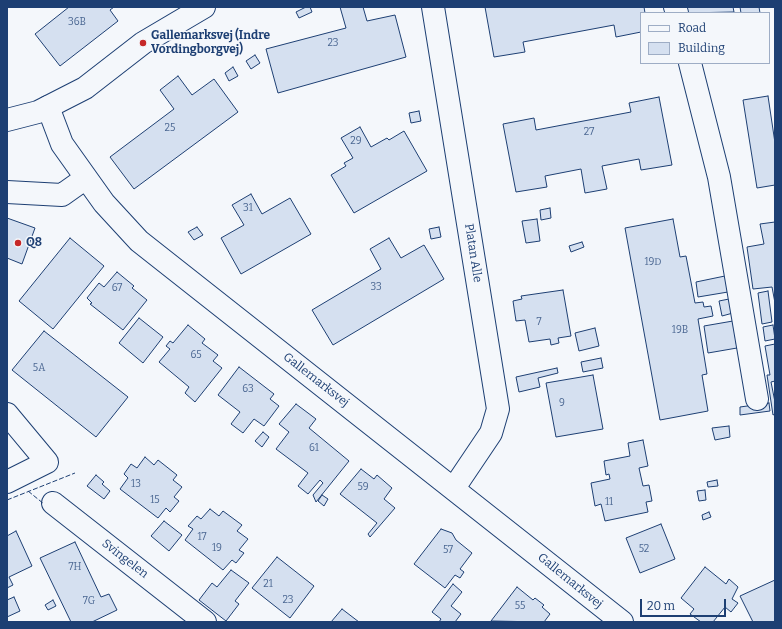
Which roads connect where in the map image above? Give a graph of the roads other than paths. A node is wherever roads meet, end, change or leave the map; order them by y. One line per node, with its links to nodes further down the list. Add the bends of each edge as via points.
1 (204, 7): 4 (street, via 143,43 85,88)
2 (434, 7): 11 (street, Platan Alle, via 498,409 491,433)
3 (690, 64): 8 (street, via 719,177)
4 (48, 107): 5 (street); 6 (street, Gallemarksvej, via 62,144)
5 (7, 120)
6 (86, 178): 7 (street, via 62,195); 11 (street, Gallemarksvej, via 104,203 140,241)
7 (7, 192)
8 (757, 398)
9 (7, 414): 10 (street, via 47,462)
10 (7, 482)
11 (454, 488): 14 (street, Gallemarksvej)
12 (54, 503): 13 (street, Svingelen)
13 (199, 620)
14 (622, 622)

